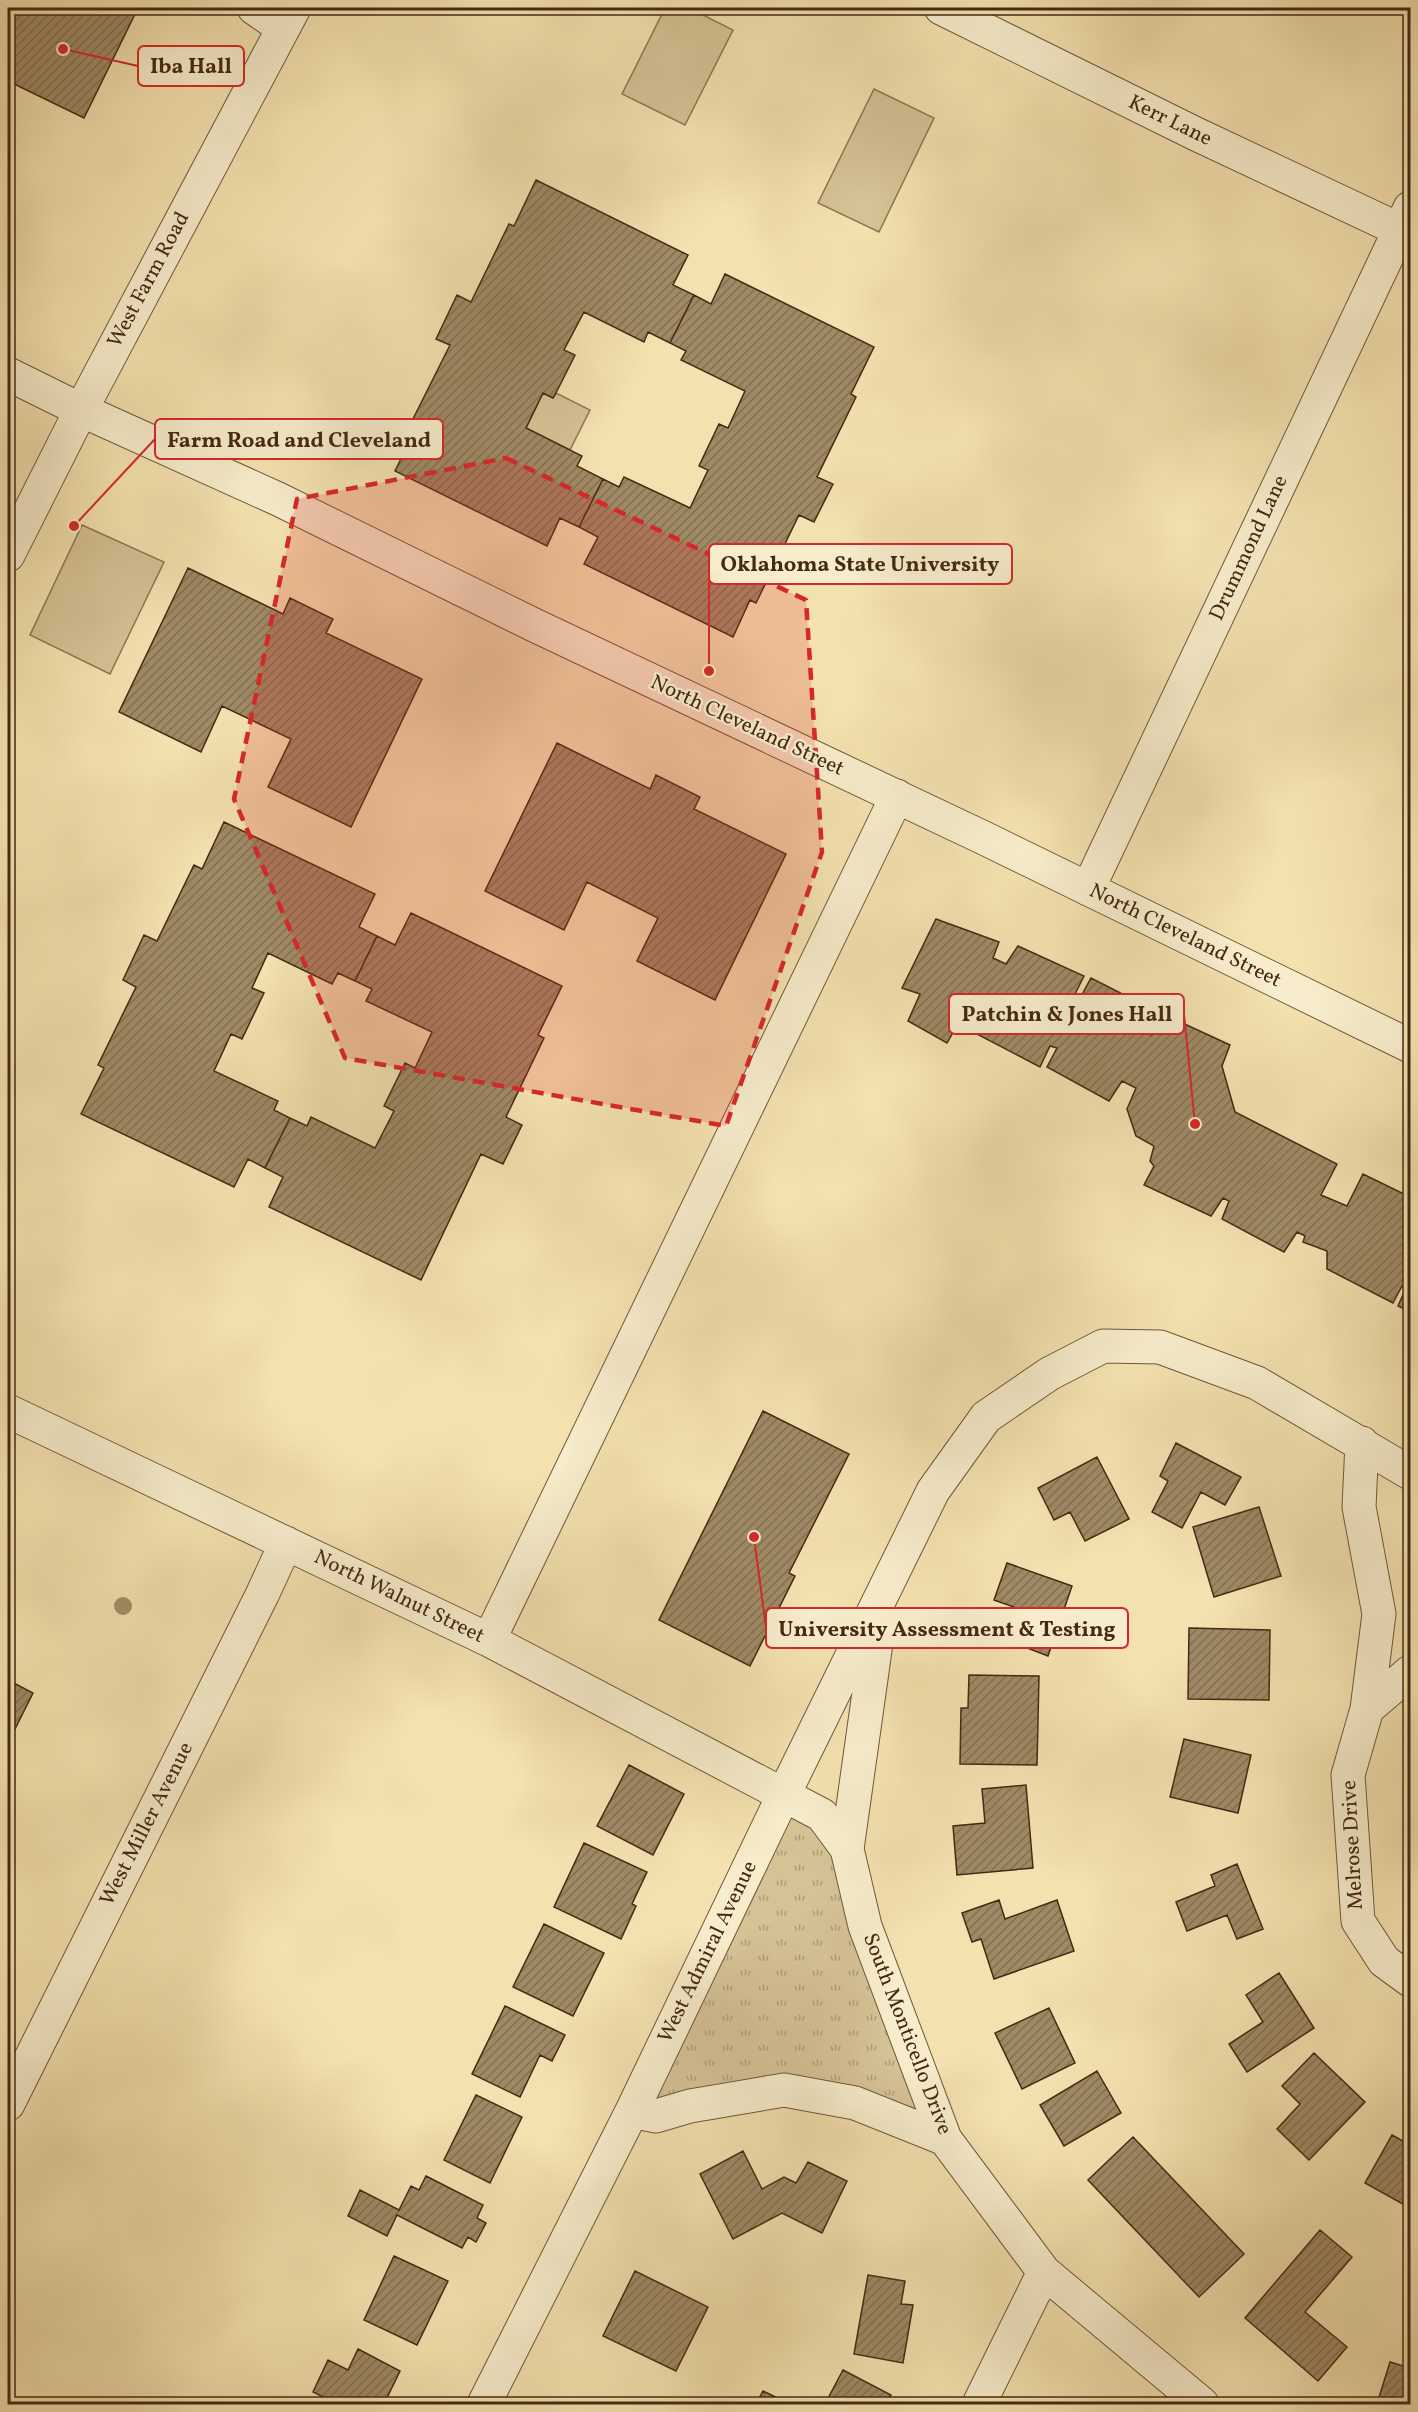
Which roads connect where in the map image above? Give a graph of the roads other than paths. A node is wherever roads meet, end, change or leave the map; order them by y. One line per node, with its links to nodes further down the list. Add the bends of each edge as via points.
1 (254, 8): 3 (street)
2 (941, 8): 4 (street, Kerr Lane, via 1196,134)
3 (288, 18): 6 (street, West Farm Road)
4 (1405, 219): 9 (street, Drummond Lane)
5 (8, 374): 6 (street, North Cleveland Street)
6 (81, 410): 7 (street, West Farm Road); 8 (street, North Cleveland Street, via 278,499)
7 (8, 555)
8 (897, 796): 9 (street, North Cleveland Street); 16 (street)
9 (1088, 889): 10 (street, North Cleveland Street)
10 (1410, 1046)
11 (8, 1411): 14 (street, North Walnut Street)
12 (1362, 1443): 13 (street, South Monticello Drive); 15 (street, South Monticello Drive, via 1257,1383 1160,1347 1103,1346 1049,1374 986,1418 933,1491); 18 (street, Melrose Drive, via 1359,1507 1379,1614)
13 (1410, 1473)
14 (286, 1543): 16 (street, North Walnut Street); 22 (street, West Miller Avenue)
15 (883, 1593): 19 (street, South Monticello Drive); 20 (street, South Monticello Drive)
16 (489, 1640): 19 (street, North Walnut Street)
17 (1410, 1672): 18 (street)
18 (1367, 1709): 21 (street, Melrose Drive, via 1348,1775 1358,1921 1384,1961)
19 (784, 1794): 20 (street, South Monticello Drive, via 822,1815); 23 (street, West Admiral Avenue)
20 (847, 1849): 24 (street, South Monticello Drive, via 865,1926)
21 (1410, 1980)
22 (8, 2104)
23 (632, 2111): 24 (street, via 656,2116 690,2106 784,2090 855,2103); 26 (street, West Admiral Avenue)
24 (945, 2139): 25 (street, South Monticello Drive)
25 (1044, 2272): 27 (street); 28 (street, South Monticello Drive)
26 (484, 2404)
27 (979, 2404)
28 (1202, 2404)

